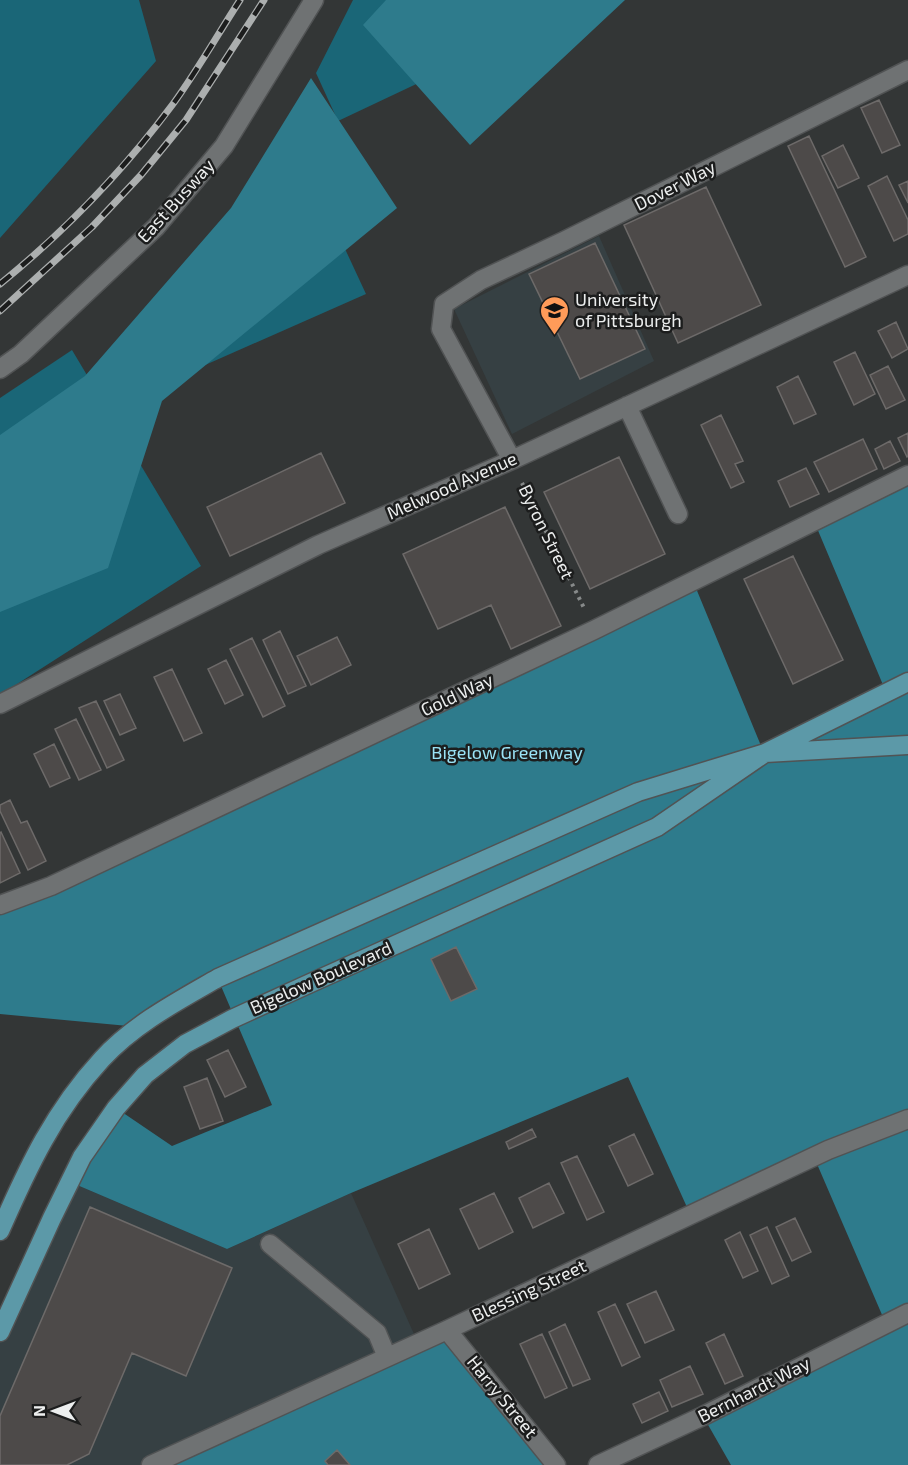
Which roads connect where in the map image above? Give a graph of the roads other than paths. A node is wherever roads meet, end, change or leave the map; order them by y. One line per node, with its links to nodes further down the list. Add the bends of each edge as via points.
1 (314, 0): 4 (street, East Busway, via 224,146 156,227 21,354)
2 (908, 70): 6 (street, Dover Way, via 481,280 444,304 441,329)
3 (908, 275): 5 (street, Melwood Avenue)
4 (0, 369)
5 (627, 406): 6 (street, Melwood Avenue); 8 (street)
6 (512, 460): 10 (street, Melwood Avenue, via 318,544)
7 (908, 475): 13 (street, Gold Way, via 594,630 51,886)
8 (678, 514)
9 (908, 682): 12 (main road)
10 (0, 704)
11 (908, 745): 12 (main road)
12 (765, 753): 15 (main road, via 638,792 218,978 175,1003 103,1057 72,1095 41,1142); 19 (main road, Bigelow Boulevard, via 657,827 232,1019 185,1044 145,1075 82,1157)
13 (0, 905)
14 (908, 1119): 18 (street, Blessing Street, via 828,1150)
15 (0, 1231)
16 (270, 1244): 20 (street, via 377,1333)
17 (908, 1313): 23 (street, Bernhardt Way)
18 (447, 1330): 20 (street, Blessing Street); 22 (street, Harry Street)
19 (0, 1332)
20 (387, 1357): 21 (street, Blessing Street)
21 (151, 1465)
22 (556, 1465)
23 (598, 1465)

